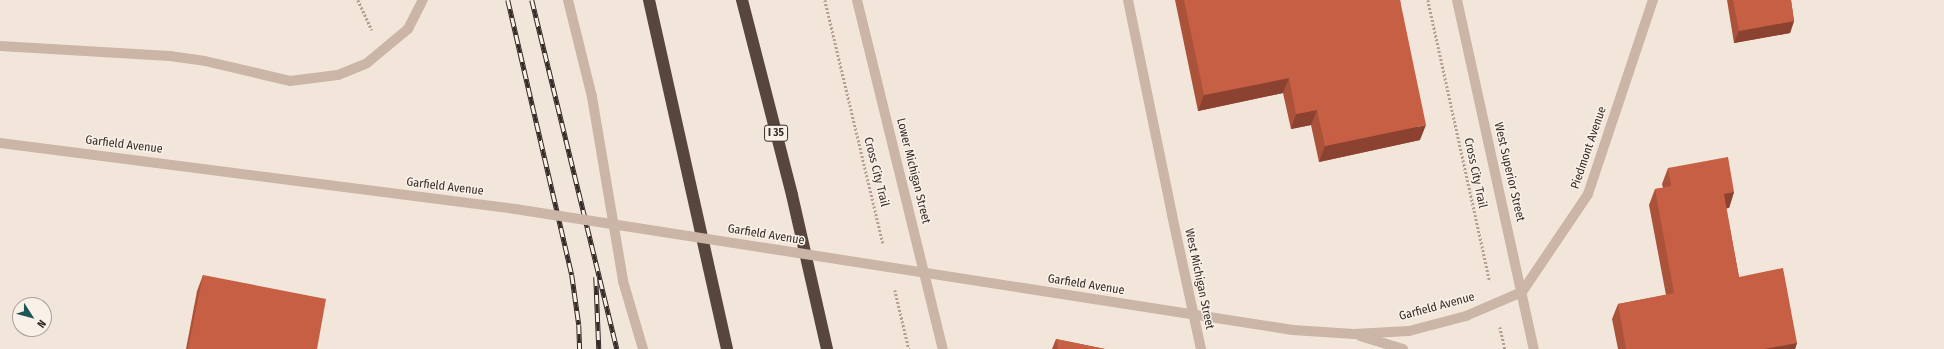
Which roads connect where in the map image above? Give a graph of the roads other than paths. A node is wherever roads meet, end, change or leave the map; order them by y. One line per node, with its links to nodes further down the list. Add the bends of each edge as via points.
1 (423, 0): 9 (street, via 408,29 367,64 338,75 290,80 170,56)
2 (568, 0): 13 (street, via 592,97 622,282)
3 (649, 0): 14 (highway)
4 (742, 0): 15 (highway, I 35, via 792,195)
5 (857, 0): 16 (street, Lower Michigan Street)
6 (1128, 0): 17 (street, West Michigan Street)
7 (1457, 0): 11 (street, West Superior Street)
8 (1653, 0): 11 (street, Piedmont Avenue, via 1588,194)
9 (0, 46)
10 (0, 142): 12 (street, Garfield Avenue, bridge, via 515,209 1293,330)
11 (1522, 292): 12 (street, Garfield Avenue, via 1466,316 1409,331); 19 (street, West Superior Street)
12 (1354, 334): 18 (street)
13 (643, 349)
14 (727, 349)
15 (827, 349)
16 (943, 349)
17 (1201, 349)
18 (1403, 349)
19 (1534, 349)

